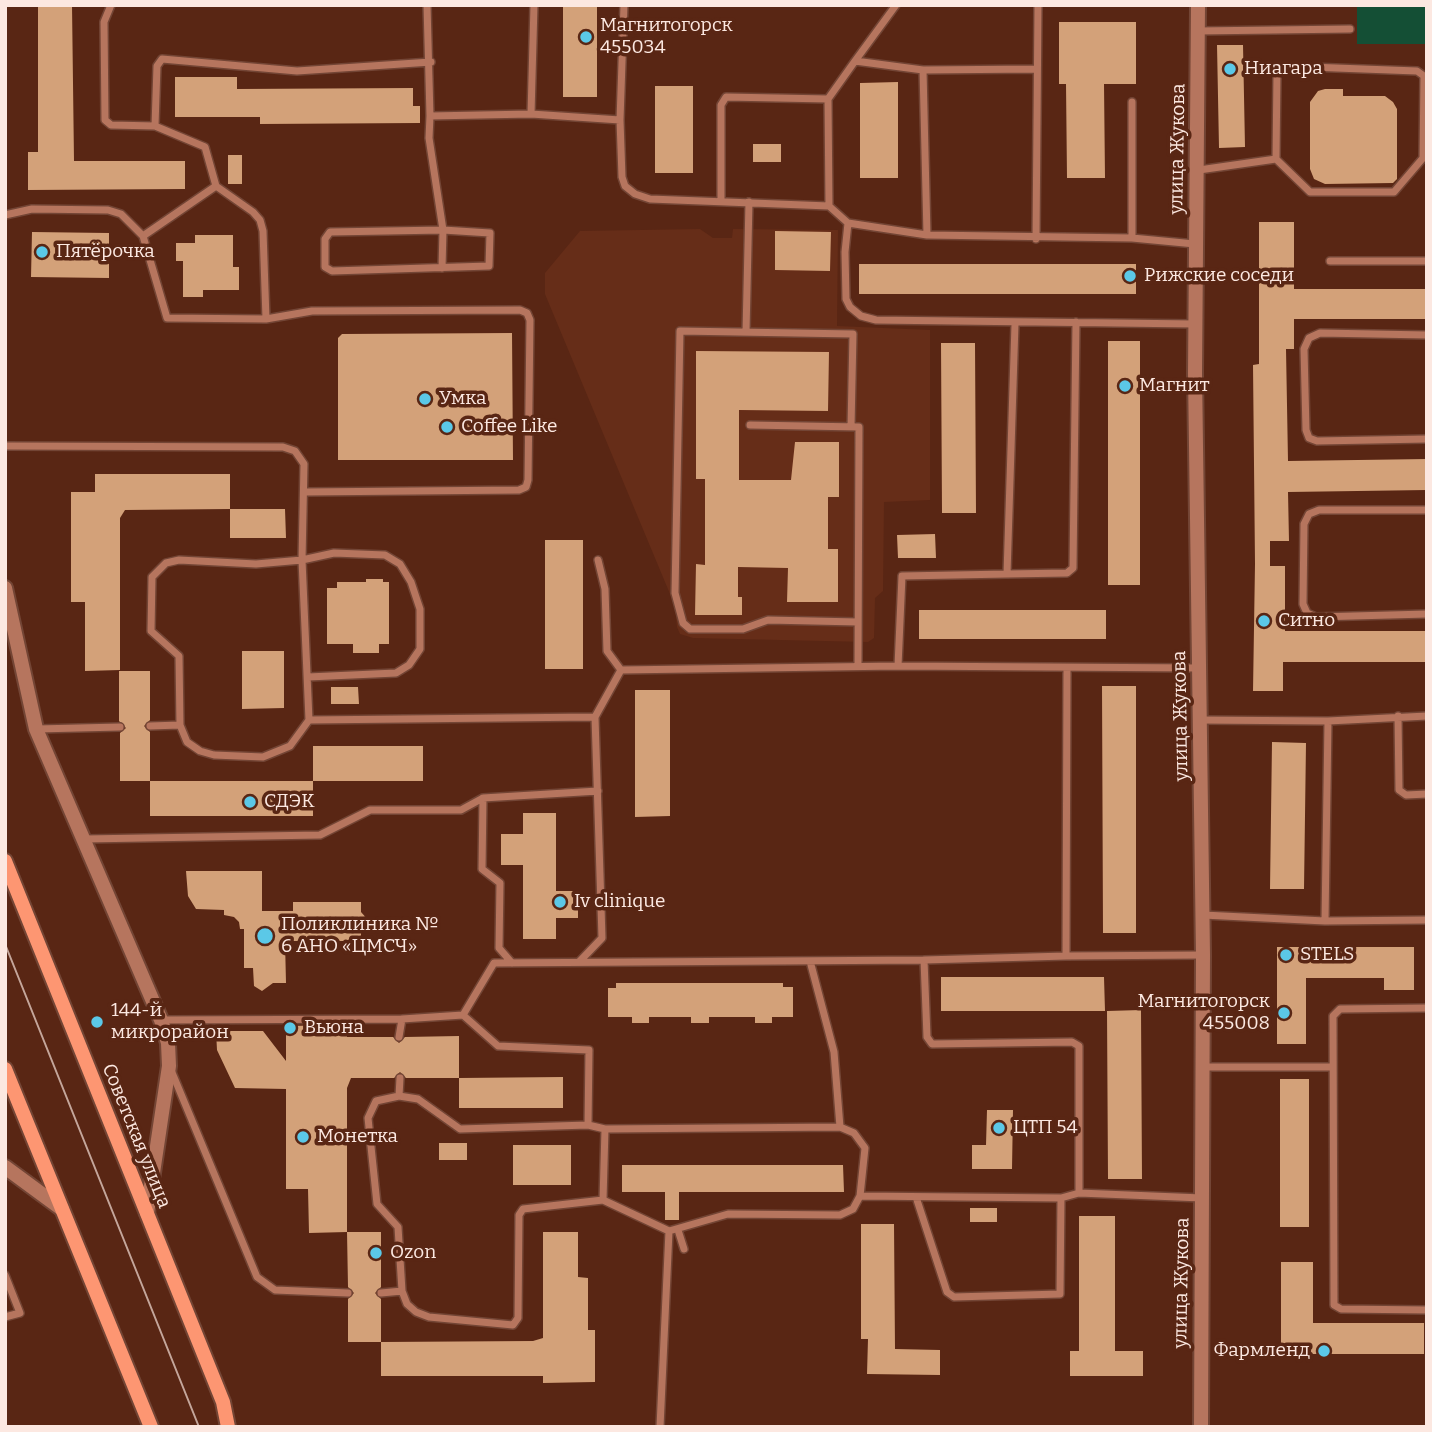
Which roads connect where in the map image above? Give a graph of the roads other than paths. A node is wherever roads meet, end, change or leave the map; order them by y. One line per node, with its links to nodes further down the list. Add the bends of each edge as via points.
1 (111, 5): 19 (lane, via 104,22 105,120 111,125)
2 (427, 5): 11 (lane)
3 (534, 5): 16 (lane)
4 (624, 5): 18 (lane)
5 (896, 5): 10 (lane)
6 (1038, 5): 12 (lane)
7 (1198, 5): 9 (street, улица Жукова)
8 (1350, 29): 9 (lane)
9 (1198, 31): 21 (street, улица Жукова)
10 (855, 61): 13 (lane); 14 (lane)
11 (431, 62): 17 (lane); 19 (lane, via 297,71 162,60 157,66)
12 (1035, 69): 13 (lane); 31 (lane)
13 (923, 70): 30 (lane)
14 (828, 99): 23 (lane, via 723,99); 25 (lane)
15 (1132, 102): 32 (lane)
16 (531, 114): 17 (lane); 18 (lane)
17 (430, 116): 28 (lane)
18 (620, 120): 23 (lane, via 622,177 635,194 650,199)
19 (155, 126): 22 (lane, via 205,146)
20 (1276, 159): 20 (lane, via 1310,192 1394,192 1423,158 1424,76 1417,71 1282,66 1277,73); 21 (lane)
21 (1199, 170): 33 (street, улица Жукова)
22 (216, 186): 29 (lane); 37 (lane, via 260,220)
23 (721, 200): 24 (lane)
24 (749, 202): 25 (lane); 41 (lane)
25 (830, 206): 27 (lane)
26 (5, 215): 29 (lane, via 32,209 108,210 121,214)
27 (848, 223): 30 (lane); 39 (lane, via 846,299 861,316)
28 (443, 230): 36 (lane); 36 (lane, via 488,232 492,261 484,268); 36 (lane, via 332,232 325,239 326,267 332,271)
29 (143, 236): 37 (lane, via 167,318)
30 (927, 236): 31 (lane)
31 (1036, 239): 32 (lane)
32 (1132, 239): 33 (lane)
33 (1196, 244): 40 (street, улица Жукова)
34 (1330, 261): 35 (lane)
35 (1427, 261)
36 (442, 268)
37 (266, 319): 47 (lane, via 312,311 520,310 530,320 526,487)
38 (1076, 322): 39 (lane); 40 (lane); 51 (lane, via 1073,568 1067,573)
39 (1015, 324): 51 (lane)
40 (1195, 324): 58 (street, улица Жукова)
41 (746, 332): 44 (lane, via 853,334); 54 (lane, via 680,331 676,593 683,623 690,629 743,629 768,620)
42 (1427, 335): 45 (lane, via 1320,333 1308,338 1304,349 1309,438)
43 (750, 425): 44 (lane)
44 (851, 427): 54 (lane, via 859,427)
45 (1427, 439)
46 (5, 446): 47 (lane, via 283,447 295,451 304,464)
47 (305, 492): 49 (lane)
48 (1427, 510): 53 (lane, via 1320,510 1309,514 1304,524 1303,604 1307,613 1316,617)
49 (302, 560): 60 (lane); 60 (lane, via 334,553 385,555 400,564 420,609 420,649 410,665 396,673); 67 (lane, via 256,564 178,560 152,577 151,631 179,656)
50 (598, 560): 59 (lane, via 605,589 607,650)
51 (1007, 574): 56 (lane, via 902,576)
52 (5, 588): 70 (street)
53 (1427, 614)
54 (858, 622): 55 (lane)
55 (858, 666): 56 (lane); 59 (lane)
56 (898, 666): 57 (lane)
57 (1067, 668): 58 (lane); 80 (lane)
58 (1199, 668): 65 (street, улица Жукова)
59 (621, 670): 63 (lane)
60 (308, 677): 64 (lane)
61 (1398, 716): 62 (lane); 66 (lane); 72 (lane, via 1399,790 1406,795)
62 (1427, 716)
63 (595, 717): 64 (lane); 71 (lane)
64 (309, 720): 67 (lane, via 290,746 262,757 200,751 187,742)
65 (1200, 720): 66 (lane); 76 (street, улица Жукова)
66 (1328, 721): 78 (lane)
67 (180, 725): 68 (lane)
68 (150, 726)
69 (120, 727): 70 (lane)
70 (36, 729): 74 (street)
71 (598, 791): 73 (lane); 83 (lane, via 602,938)
72 (1427, 794)
73 (483, 798): 74 (lane, via 461,810 370,810 320,835); 84 (lane, via 482,869 500,883 499,948)
74 (85, 839): 88 (street)
75 (5, 861): 107 (main road, Советская улица)
76 (1202, 915): 78 (lane); 79 (street, улица Жукова)
77 (1427, 920): 78 (lane)
78 (1325, 921)
79 (1203, 955): 80 (lane); 91 (street, улица Жукова)
80 (1066, 956): 81 (lane)
81 (924, 960): 82 (lane); 100 (lane, via 929,1042 1077,1044)
82 (810, 961): 83 (lane); 97 (lane, via 834,1052)
83 (579, 962): 84 (lane)
84 (512, 963): 86 (lane, via 494,963)
85 (1427, 1009): 92 (lane, via 1337,1009 1333,1016)
86 (463, 1015): 87 (lane); 96 (lane, via 498,1046 589,1050)
87 (402, 1019): 88 (lane); 89 (lane)
88 (161, 1020): 90 (street)
89 (399, 1037)
90 (169, 1066): 107 (street); 113 (lane, via 257,1278 275,1290)
91 (1203, 1067): 92 (lane); 104 (street, улица Жукова)
92 (1333, 1067): 115 (lane, via 1334,1305 1341,1309)
93 (5, 1069): 106 (main road)
94 (400, 1078): 95 (lane)
95 (399, 1096): 96 (lane, via 432,1106 460,1129); 112 (lane, via 376,1101 368,1118 377,1206 399,1229)
96 (588, 1125): 98 (lane)
97 (840, 1127): 98 (lane); 101 (lane, via 854,1133 865,1148)
98 (605, 1129): 105 (lane)
99 (5, 1167): 106 (street)
100 (1079, 1193): 103 (lane); 104 (lane)
101 (860, 1196): 102 (lane); 108 (lane, via 853,1209 840,1215 728,1214)
102 (916, 1197): 103 (lane); 103 (lane, via 947,1292 954,1297 1060,1294)
103 (1061, 1198)
104 (1202, 1198): 120 (street, улица Жукова)
105 (603, 1200): 109 (lane); 112 (lane, via 520,1211 518,1318 513,1325 416,1312)
106 (62, 1209): 117 (main road)
107 (147, 1213): 118 (main road, Советская улица, via 223,1402)
108 (678, 1230): 109 (lane); 110 (lane)
109 (669, 1231): 119 (lane)
110 (684, 1250)
111 (5, 1275): 116 (lane, via 20,1313)
112 (402, 1291): 114 (lane)
113 (348, 1293)
114 (381, 1293)
115 (1427, 1310)
116 (5, 1317)
117 (151, 1427)
118 (228, 1427)
119 (660, 1427)
120 (1201, 1427)

